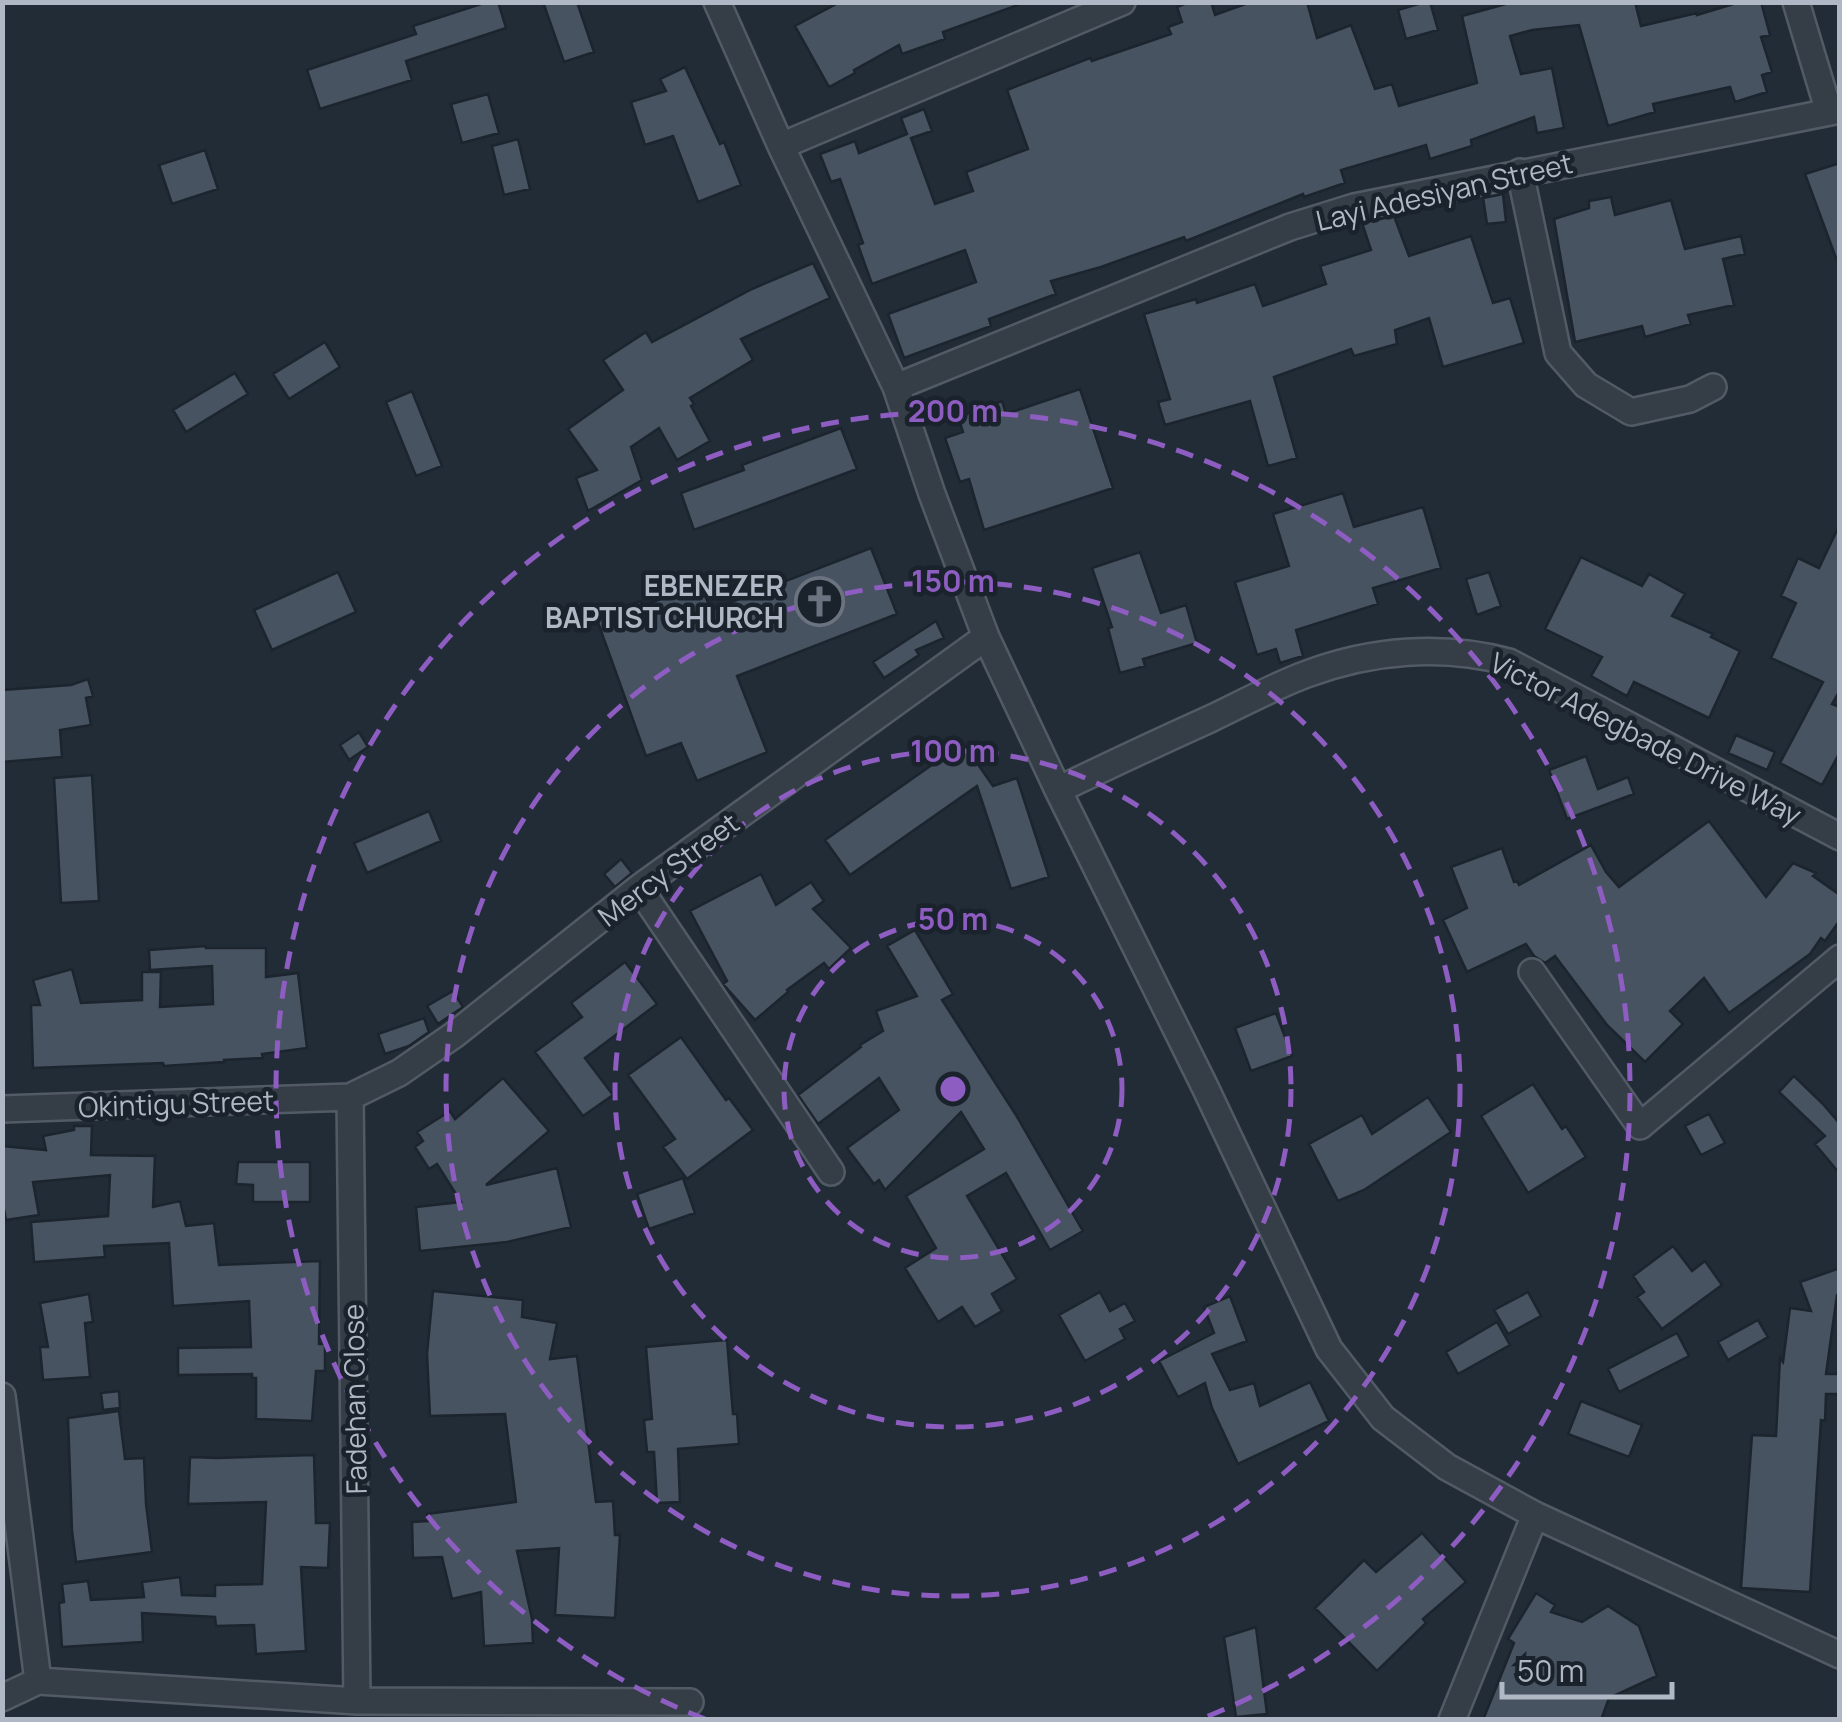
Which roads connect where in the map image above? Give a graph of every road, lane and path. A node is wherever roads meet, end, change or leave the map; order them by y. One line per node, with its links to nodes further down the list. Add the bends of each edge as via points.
1 (717, 2): 5 (street)
2 (1122, 2): 5 (street)
3 (1796, 2): 4 (street)
4 (1834, 111): 6 (street, Layi Adesiyan Street)
5 (781, 146): 7 (street)
6 (1520, 172): 7 (street, Layi Adesiyan Street, via 1290,226); 8 (street, via 1558,353 1586,385 1631,412 1690,400)
7 (896, 387): 9 (street)
8 (1713, 387)
9 (986, 638): 10 (street); 12 (street, Mercy Street)
10 (1058, 790): 11 (street, Victor Adegbade Drive Way, via 1306,674 1353,660 1442,650 1508,662); 19 (street, via 1328,1349 1383,1418 1447,1466)
11 (1840, 837)
12 (640, 888): 15 (street, Mercy Street, via 454,1035); 17 (street)
13 (1840, 958): 14 (street, via 1640,1126)
14 (1532, 972)
15 (350, 1097): 16 (street, Okintigu Street); 23 (street, Fadehan Close)
16 (2, 1109)
17 (831, 1172)
18 (2, 1396): 21 (street)
19 (1535, 1515): 20 (street); 25 (street)
20 (1840, 1655)
21 (38, 1680): 22 (street); 23 (street)
22 (2, 1698)
23 (358, 1702): 24 (street)
24 (690, 1702)
25 (1452, 1720)

